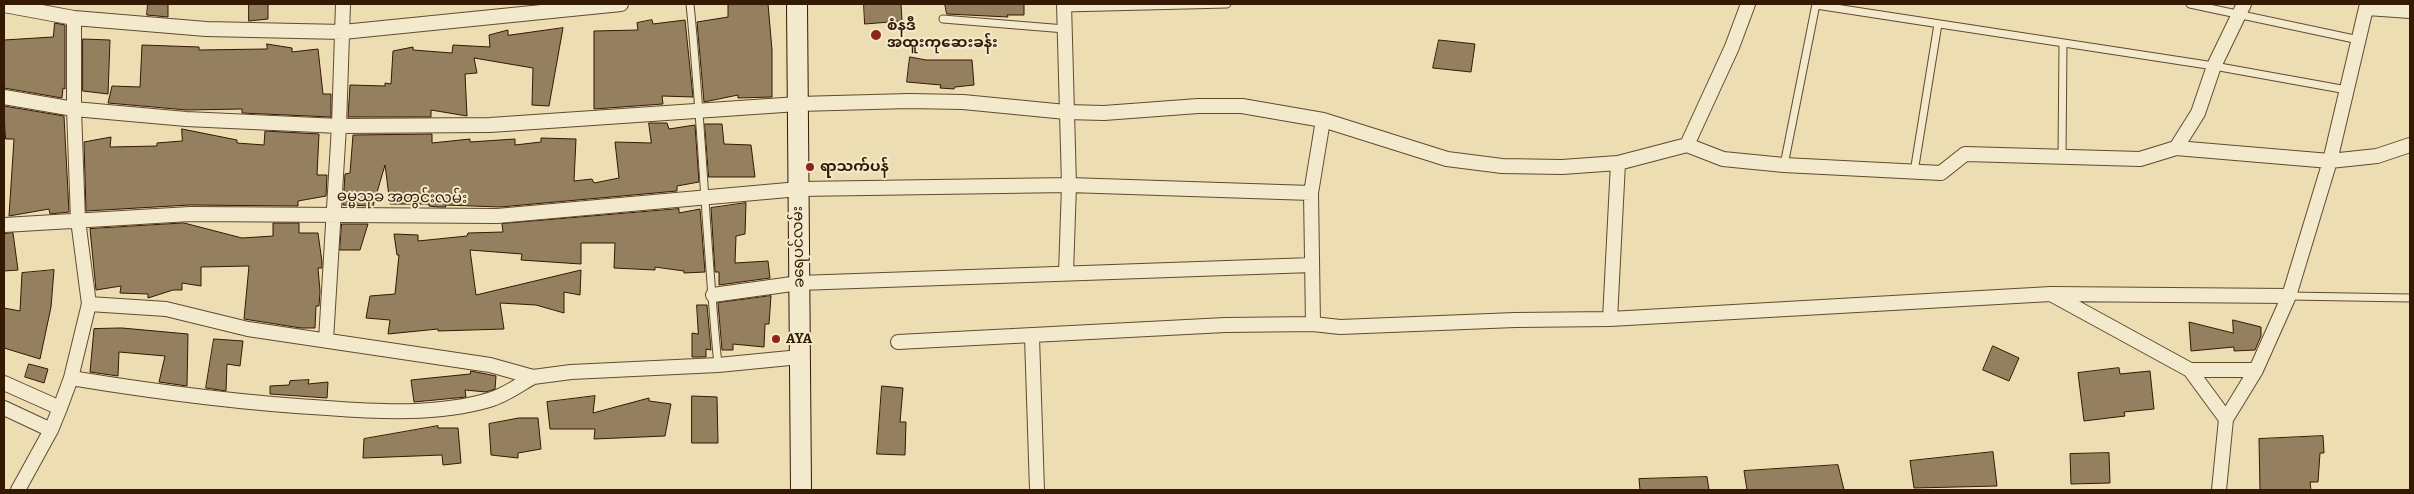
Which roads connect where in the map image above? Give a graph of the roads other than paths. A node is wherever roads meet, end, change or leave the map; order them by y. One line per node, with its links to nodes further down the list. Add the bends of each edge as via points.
1 (343, 4): 18 (street)
2 (621, 4): 18 (street)
3 (690, 4): 26 (lane)
4 (797, 4): 24 (main road, ခရေပင်လမ်း)
5 (1227, 4): 10 (lane)
6 (1748, 4): 30 (street, via 1732,47)
7 (1816, 4): 16 (lane); 36 (lane)
8 (2190, 4): 12 (lane)
9 (4, 5): 14 (street)
10 (1064, 6): 17 (street)
11 (2367, 6): 13 (street); 19 (street)
12 (2241, 9): 19 (lane); 21 (street)
13 (2410, 11)
14 (74, 18): 18 (street, via 206,29); 25 (street)
15 (943, 19): 17 (lane)
16 (1938, 24): 20 (lane); 37 (lane)
17 (1065, 28): 27 (street)
18 (343, 32): 29 (street)
19 (2359, 40): 22 (street)
20 (2063, 44): 21 (lane); 33 (lane)
21 (2214, 66): 22 (lane); 32 (street, via 2198,113)
22 (2347, 90): 34 (street)
23 (4, 97): 25 (street)
24 (798, 104): 26 (street); 27 (street, via 963,102); 39 (main road, ခရေပင်လမ်း)
25 (74, 109): 29 (street, via 186,119); 43 (street)
26 (701, 111): 29 (street, via 490,125); 41 (lane)
27 (1066, 112): 28 (street, via 1242,106); 38 (street)
28 (1324, 120): 35 (street, via 1447,159 1502,166 1562,167); 40 (street)
29 (339, 126): 42 (street)
30 (1686, 145): 35 (street); 36 (street, via 1723,159)
31 (2410, 145): 34 (street, via 2377,156)
32 (2176, 148): 33 (street, via 2140,159); 34 (street)
33 (2062, 158): 37 (street, via 1965,154 1941,174)
34 (2330, 161): 50 (street)
35 (1618, 163): 53 (street)
36 (1784, 165): 37 (street)
37 (1914, 172)
38 (1069, 185): 39 (street, ဓမ္မသုခ အတွင်းလမ်း); 40 (street, ဓမ္မသုခ အတွင်းလမ်း); 46 (street)
39 (799, 189): 41 (street, ဓမ္မသုခ အတွင်းလမ်း); 47 (main road, ခရေပင်လမ်း)
40 (1311, 192): 45 (street)
41 (705, 198): 42 (street, ဓမ္မသုခ အတွင်းလမ်း, via 497,216); 49 (lane)
42 (334, 214): 43 (street, ဓမ္မသုခ အတွင်းလမ်း, via 190,214); 56 (street)
43 (78, 220): 44 (street, ဓမ္မသုခ အတွင်းလမ်း); 52 (street)
44 (4, 225)
45 (1312, 265): 46 (street); 54 (street)
46 (1066, 273): 47 (street)
47 (800, 283): 49 (street); 58 (main road, ခရေပင်လမ်း)
48 (2051, 294): 50 (street); 53 (street); 60 (street)
49 (713, 295): 59 (lane)
50 (2289, 296): 51 (lane); 61 (street)
51 (2410, 298)
52 (89, 304): 56 (street, via 166,309 248,329); 63 (street)
53 (1610, 319): 54 (street, via 1340,327)
54 (1313, 324): 55 (street, via 1225,325)
55 (1032, 337): 57 (street); 71 (street)
56 (326, 340): 62 (street, via 490,365)
57 (898, 342)
58 (800, 357): 59 (street); 70 (main road, ခရေပင်လမ်း)
59 (718, 365): 62 (street, via 571,372)
60 (2190, 370): 61 (street); 67 (street)
61 (2256, 370): 67 (street)
62 (533, 377): 63 (street, via 491,400 453,408 379,412 185,396)
63 (71, 378): 66 (street)
64 (4, 382): 66 (street)
65 (4, 408): 68 (street)
66 (60, 408): 68 (street)
67 (2226, 419): 72 (street)
68 (51, 430): 69 (street)
69 (18, 490)
70 (801, 490)
71 (1037, 490)
72 (2219, 490)

